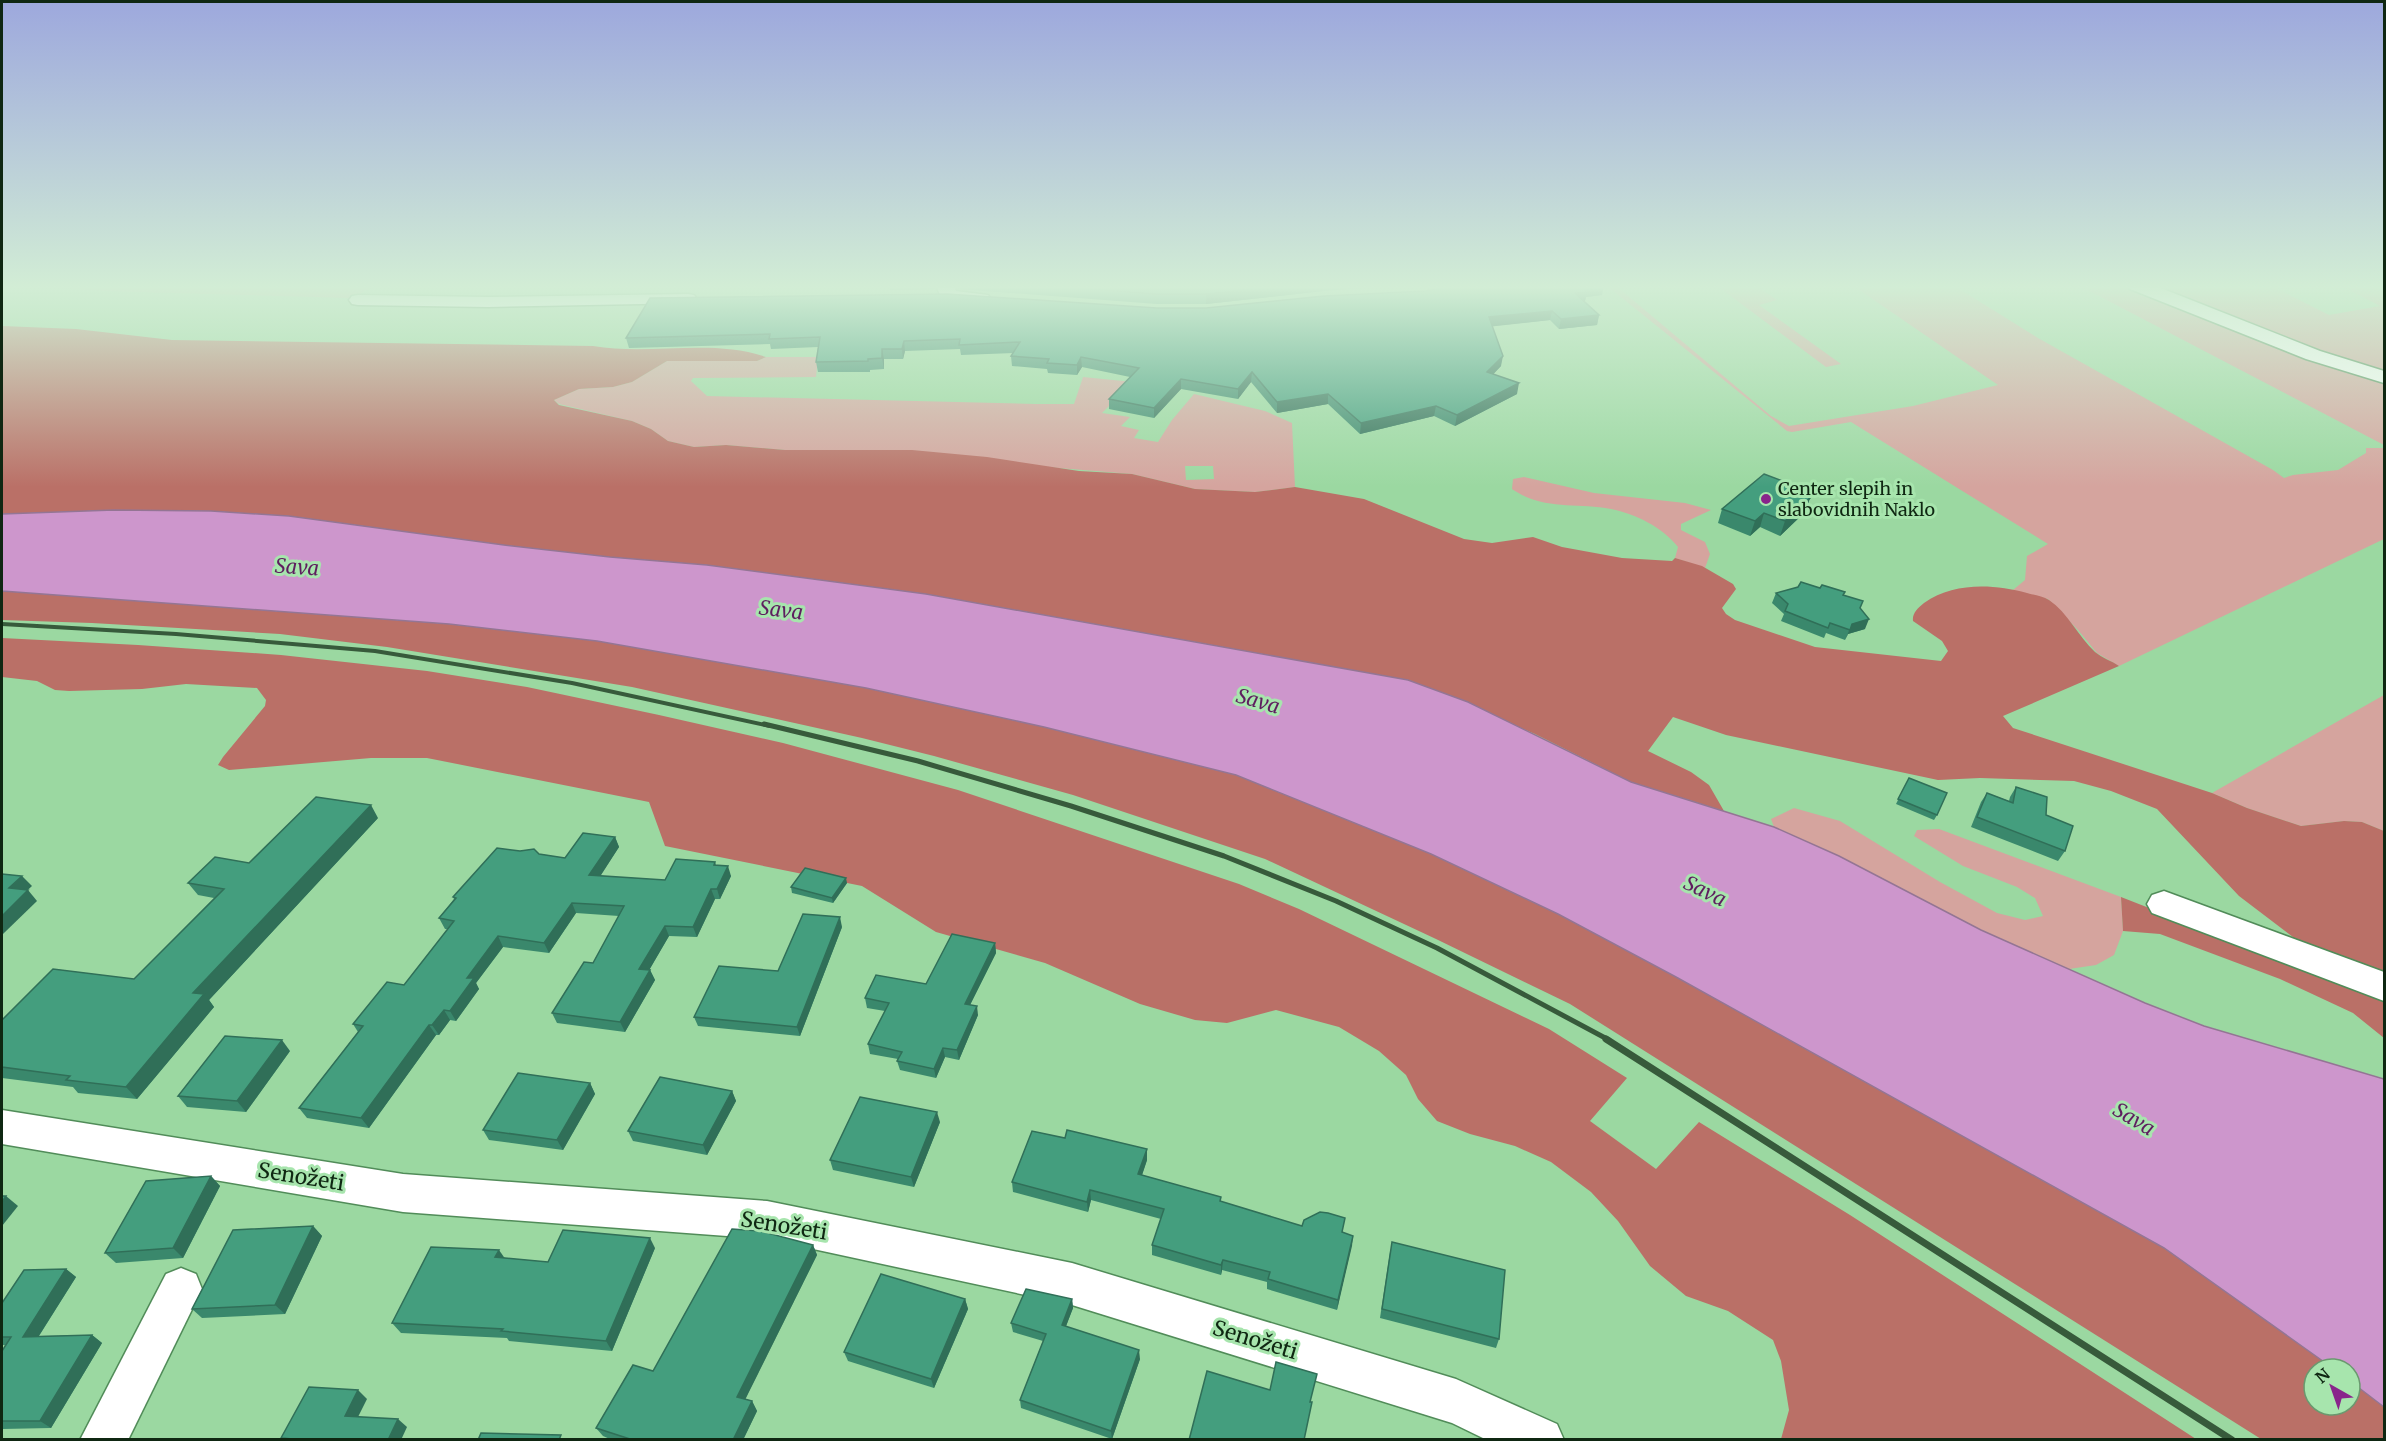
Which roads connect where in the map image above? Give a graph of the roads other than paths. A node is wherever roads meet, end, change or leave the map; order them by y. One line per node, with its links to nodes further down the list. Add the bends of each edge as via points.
1 (2309, 352): 2 (street)
2 (2385, 376)
3 (2164, 904): 4 (street)
4 (2385, 987)
5 (2, 1127): 8 (street, Senožeti, via 403,1193 767,1220 1072,1284 1456,1402)
6 (182, 1289): 7 (street)
7 (103, 1440)
8 (1541, 1440)

